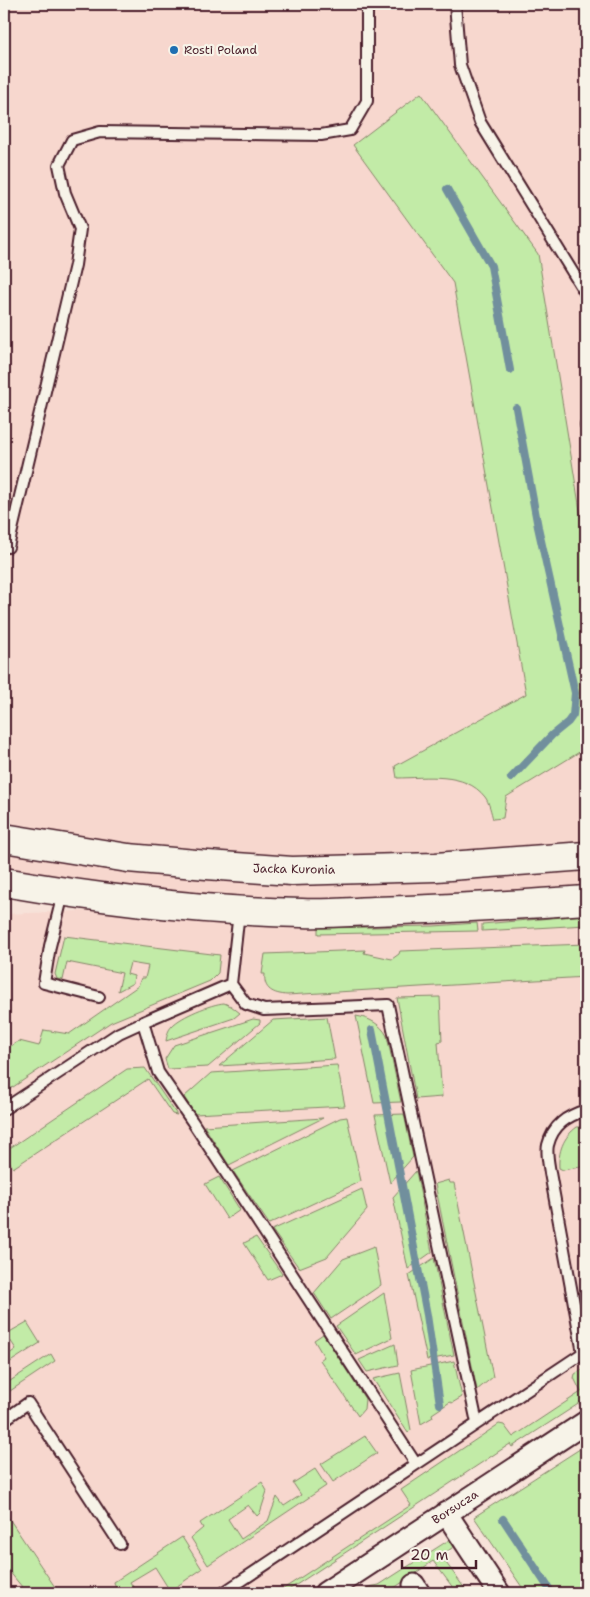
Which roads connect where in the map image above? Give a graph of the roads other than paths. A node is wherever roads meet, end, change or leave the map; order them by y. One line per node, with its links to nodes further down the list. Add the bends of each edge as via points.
1 (367, 4): 4 (lane, via 367,101 350,130 321,135 100,132 72,140 59,165 65,193 80,228 75,266)
2 (455, 4): 3 (lane, via 460,65 480,122)
3 (586, 294)
4 (8, 547)
5 (4, 838): 6 (main road, Jacka Kuronia, via 128,858 292,871 436,868)
6 (586, 856)
7 (4, 882): 8 (main road)
8 (64, 893): 10 (main road); 12 (lane, via 44,983)
9 (586, 900): 10 (main road, via 464,909 303,913)
10 (240, 910): 11 (lane)
11 (231, 984): 13 (lane); 19 (lane, via 246,1004 264,1010 388,1005)
12 (99, 997)
13 (143, 1022): 14 (lane, via 119,1033); 20 (lane, via 158,1072)
14 (4, 1109)
15 (586, 1110): 16 (lane, via 562,1120 553,1131 547,1147)
16 (585, 1352): 19 (lane)
17 (4, 1420): 22 (lane, via 28,1403)
18 (586, 1422): 21 (street, Borsucza)
19 (477, 1423): 20 (lane)
20 (416, 1464): 23 (lane)
21 (446, 1512): 24 (street, Borsucza); 25 (street)
22 (120, 1544)
23 (223, 1593)
24 (325, 1593)
25 (499, 1593)

